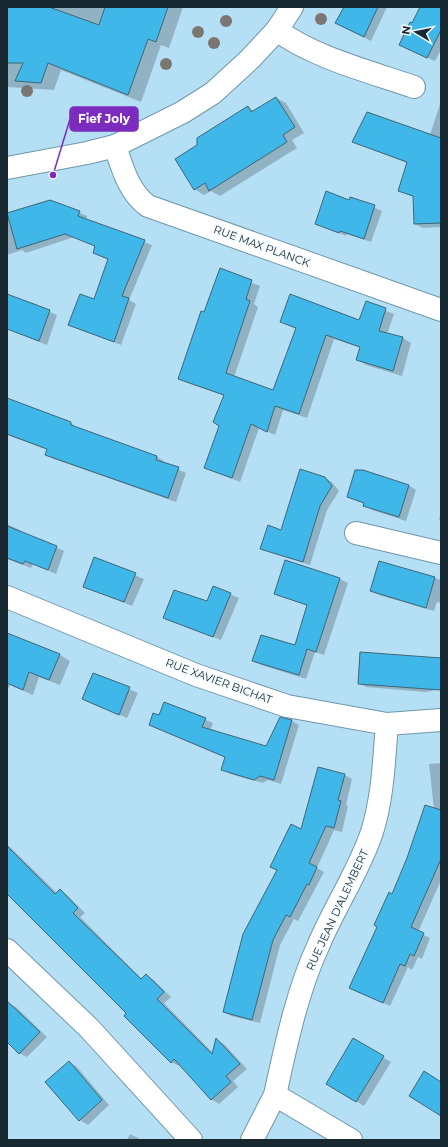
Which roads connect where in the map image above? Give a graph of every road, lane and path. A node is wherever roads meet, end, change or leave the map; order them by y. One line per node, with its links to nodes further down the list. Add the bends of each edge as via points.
1 (285, 14): 2 (street, via 291,41); 3 (street, via 250,59 213,93 183,112)
2 (414, 87)
3 (115, 146): 4 (street); 5 (street, RUE MAX PLANCK, via 134,191 148,206)
4 (7, 168)
5 (441, 310)
6 (356, 533): 7 (street)
7 (441, 553)
8 (7, 597): 10 (street, RUE XAVIER BICHAT, via 241,691 287,706)
9 (441, 720): 10 (street, RUE XAVIER BICHAT)
10 (387, 724): 12 (street, RUE JEAN D'ALEMBERT, via 378,806 372,830 365,851 318,945 306,976 282,1059)
11 (7, 950): 13 (street, via 89,1028)
12 (275, 1095): 14 (street, RUE JEAN D'ALEMBERT); 15 (street)
13 (191, 1140)
14 (252, 1140)
15 (351, 1140)

